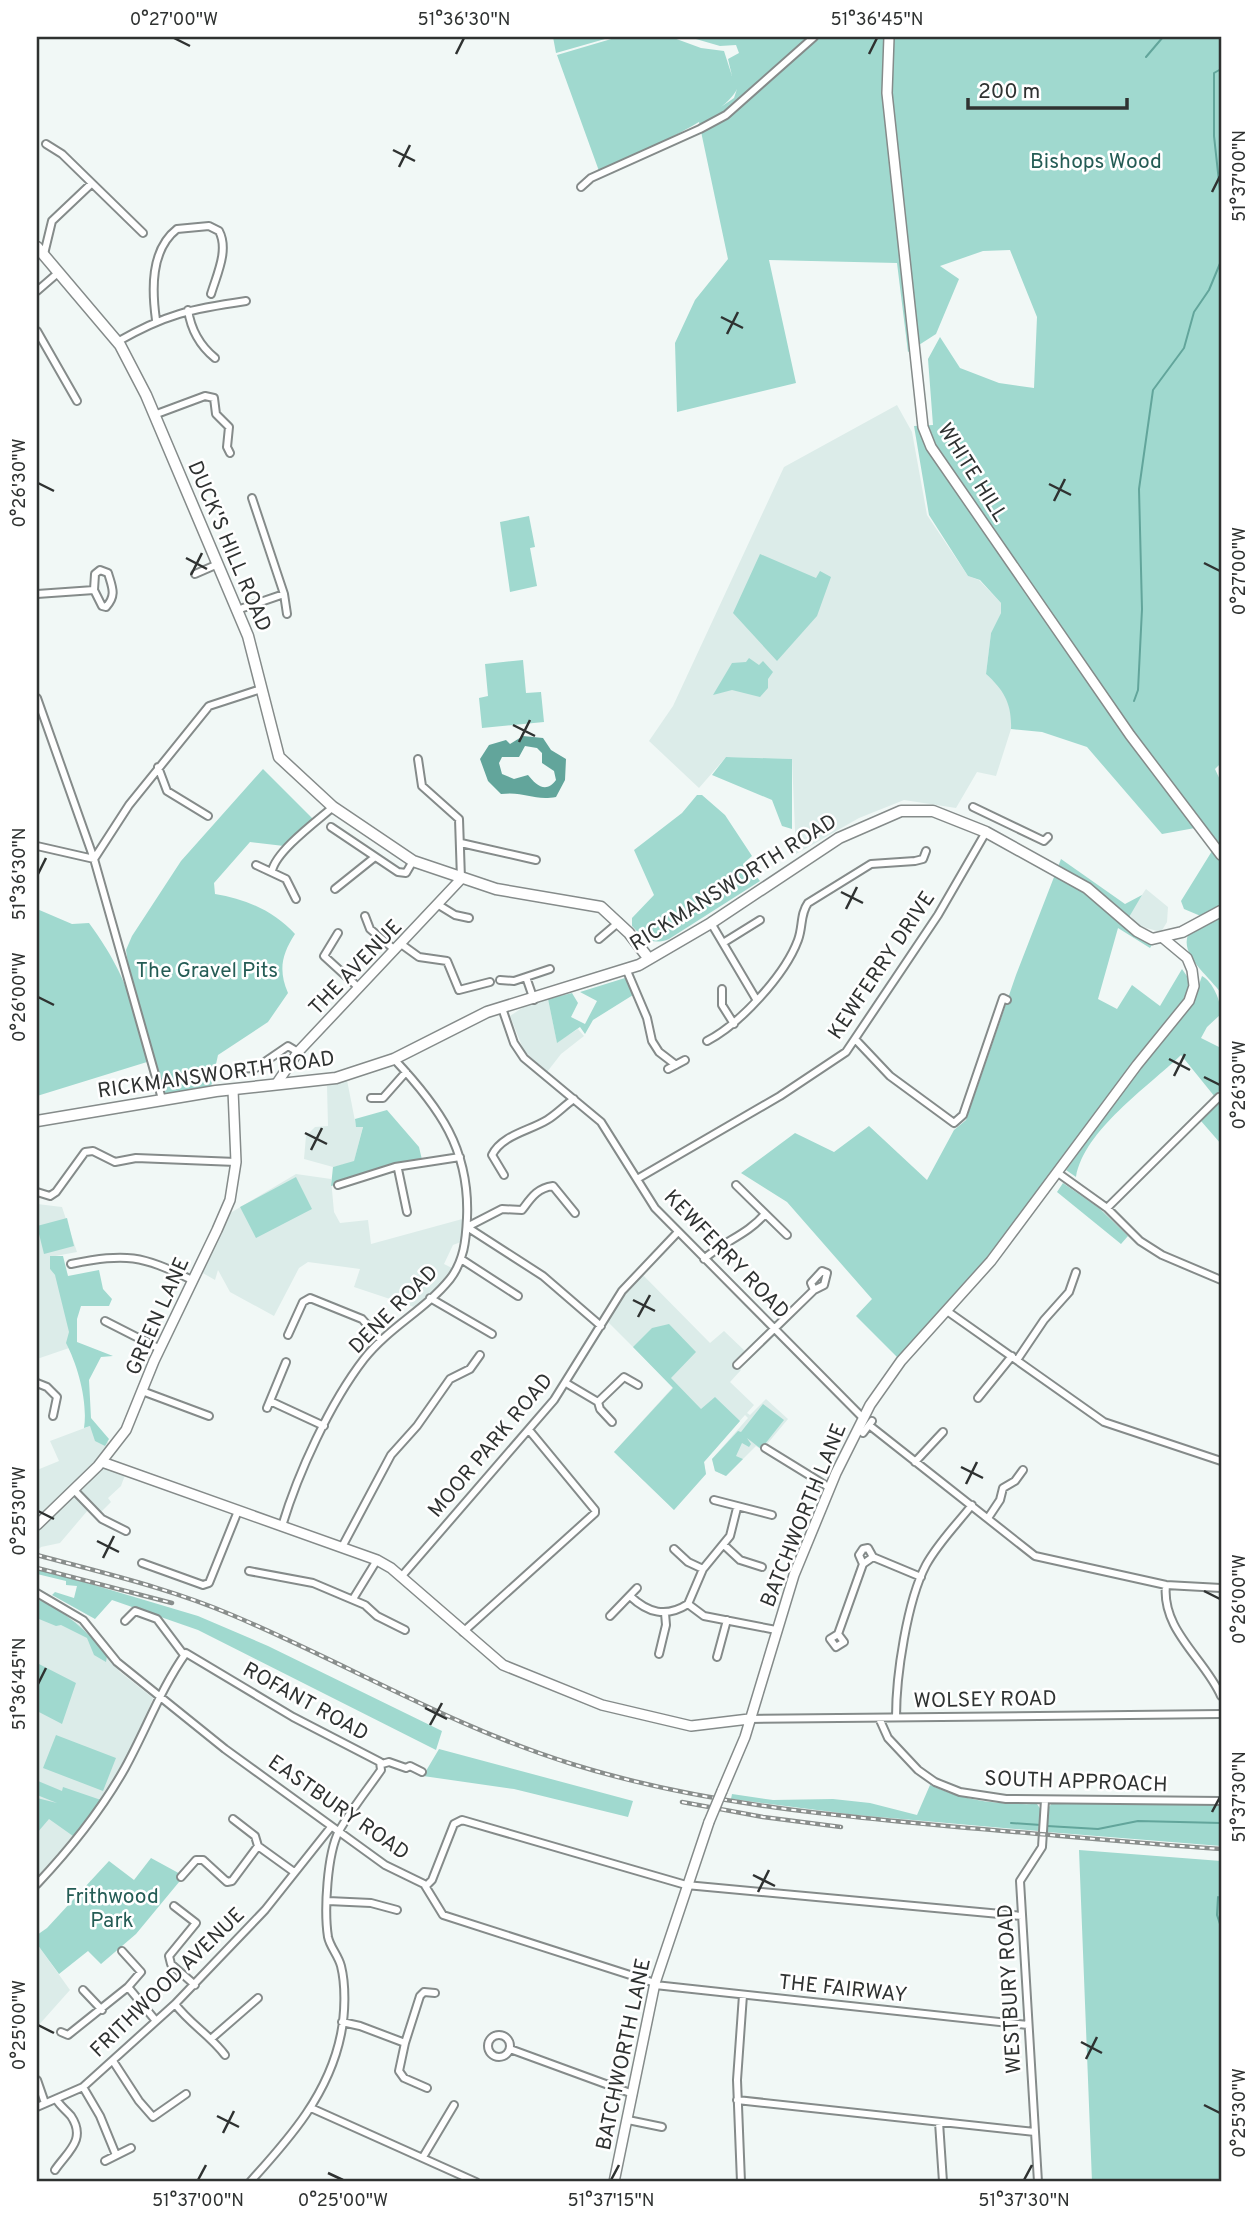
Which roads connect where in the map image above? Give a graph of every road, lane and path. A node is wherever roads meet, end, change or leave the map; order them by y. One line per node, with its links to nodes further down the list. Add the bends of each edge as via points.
1 (814, 37): 5 (street, via 726,115 591,177)
2 (889, 37): 43 (street, WHITE HILL, via 887,93 923,428 931,447 1130,735)
3 (46, 144): 4 (street, via 62,154)
4 (90, 185): 6 (street); 7 (street, via 52,221)
5 (581, 187)
6 (143, 233)
7 (40, 251): 8 (main road, DUCK'S HILL ROAD)
8 (60, 272): 9 (street); 15 (main road, DUCK'S HILL ROAD)
9 (37, 291)
10 (211, 294): 13 (street, via 222,259 219,231 209,226 177,229 154,273 151,289)
11 (246, 301): 12 (street)
12 (188, 310): 13 (street); 16 (street, via 190,326)
13 (156, 320): 15 (street)
14 (37, 331): 17 (street)
15 (117, 342): 18 (main road, DUCK'S HILL ROAD)
16 (215, 358)
17 (77, 401)
18 (154, 415): 19 (street, via 205,396 214,398 216,414 229,427); 21 (main road, DUCK'S HILL ROAD)
19 (230, 453)
20 (252, 498): 25 (street)
21 (218, 565): 22 (street); 26 (main road, DUCK'S HILL ROAD)
22 (195, 574)
23 (94, 590): 23 (street, via 106,607 114,593 108,573 100,570 95,574); 24 (street)
24 (37, 594)
25 (284, 594): 26 (street); 27 (street)
26 (237, 610): 28 (main road, DUCK'S HILL ROAD)
27 (287, 614)
28 (261, 689): 31 (street, via 209,706); 32 (main road, DUCK'S HILL ROAD, via 279,757)
29 (37, 698): 45 (street)
30 (418, 759): 39 (street, via 422,786 458,815)
31 (158, 767): 34 (street, via 166,791); 45 (street)
32 (333, 807): 47 (main road, DUCK'S HILL ROAD); 49 (street, via 283,852)
33 (973, 807): 37 (street)
34 (208, 816)
35 (331, 827): 44 (street)
36 (986, 832): 41 (main road, RICKMANSWORTH ROAD); 59 (main road, RICKMANSWORTH ROAD, via 933,811 885,816 839,838); 82 (street, KEWFERRY DRIVE)
37 (1029, 834): 38 (street, via 1044,841); 41 (street)
38 (1048, 837)
39 (461, 843): 46 (street); 50 (street)
40 (37, 846): 45 (street)
41 (1020, 849): 62 (main road, RICKMANSWORTH ROAD, via 1087,888 1145,936)
42 (926, 851): 77 (street, via 923,859 915,862 871,864 803,910 795,946)
43 (1221, 855)
44 (376, 857): 47 (street, via 402,874); 51 (street)
45 (94, 859): 96 (street)
46 (536, 860)
47 (413, 861): 50 (main road, DUCK'S HILL ROAD)
48 (256, 864): 49 (street)
49 (272, 871): 52 (street, via 291,884)
50 (461, 879): 53 (street, THE AVENUE); 58 (main road, DUCK'S HILL ROAD, via 595,905)
51 (335, 889)
52 (296, 899)
53 (438, 904): 56 (street); 66 (street, THE AVENUE)
54 (1221, 911): 60 (main road)
55 (365, 916): 66 (street, via 370,929)
56 (469, 918)
57 (760, 920): 65 (street)
58 (619, 922): 63 (street); 64 (main road, DUCK'S HILL ROAD)
59 (711, 923): 65 (street); 67 (main road, RICKMANSWORTH ROAD)
60 (1182, 932): 62 (main road); 68 (street, BATCHWORTH LANE)
61 (338, 933): 75 (street, via 324,956)
62 (1163, 937): 68 (street)
63 (599, 939)
64 (637, 942): 67 (main road); 69 (main road, DUCK'S HILL ROAD)
65 (723, 943): 77 (street)
66 (398, 947): 74 (street, via 419,957 447,961 459,990); 75 (street, THE AVENUE)
67 (666, 950): 69 (main road, RICKMANSWORTH ROAD)
68 (1182, 954): 101 (street, BATCHWORTH LANE, via 1193,975 1189,1001)
69 (649, 959): 71 (main road, RICKMANSWORTH ROAD)
70 (550, 969): 72 (street)
71 (627, 971): 78 (main road, RICKMANSWORTH ROAD); 87 (street, via 648,1018 652,1041)
72 (526, 976): 73 (street); 78 (street)
73 (500, 980)
74 (490, 982)
75 (359, 988): 84 (street, THE AVENUE)
76 (722, 989): 81 (street, via 722,1005)
77 (756, 999): 81 (street)
78 (534, 1000): 80 (main road, RICKMANSWORTH ROAD)
79 (1007, 1000): 82 (street, via 1003,998 963,1115 954,1123 890,1076)
80 (502, 1008): 85 (main road, RICKMANSWORTH ROAD); 95 (street, KEWFERRY ROAD, via 524,1058)
81 (734, 1024): 83 (street)
82 (855, 1039): 103 (street, KEWFERRY DRIVE, via 846,1052 819,1072)
83 (707, 1041)
84 (298, 1052): 88 (street, via 288,1046 256,1068); 91 (street, THE AVENUE)
85 (394, 1059): 90 (street, DENE ROAD); 91 (main road, RICKMANSWORTH ROAD, via 336,1078)
86 (685, 1060): 87 (street)
87 (676, 1065): 89 (street)
88 (235, 1069)
89 (668, 1069)
90 (406, 1072): 94 (street, via 383,1098); 98 (street, DENE ROAD, via 433,1104)
91 (277, 1083): 92 (main road, RICKMANSWORTH ROAD)
92 (233, 1090): 96 (main road, RICKMANSWORTH ROAD); 99 (street, GREEN LANE)
93 (1219, 1097): 107 (street)
94 (371, 1098)
95 (573, 1098): 102 (street, via 547,1120 500,1144 492,1156); 103 (street, KEWFERRY ROAD, via 605,1127)
96 (162, 1099): 97 (main road, RICKMANSWORTH ROAD)
97 (37, 1121)
98 (460, 1157): 100 (street); 111 (street, DENE ROAD, via 466,1177)
99 (236, 1161): 106 (street, via 135,1158 115,1162 85,1152 56,1192 50,1196); 118 (street, GREEN LANE, via 230,1200)
100 (398, 1169): 104 (street); 108 (street)
101 (1058, 1173): 107 (street); 123 (street, BATCHWORTH LANE)
102 (504, 1175)
103 (637, 1178): 112 (street, KEWFERRY ROAD)
104 (338, 1185)
105 (736, 1185): 110 (street)
106 (37, 1192)
107 (1107, 1208): 119 (street, via 1140,1241 1162,1255)
108 (407, 1212)
109 (575, 1213): 111 (street, via 554,1186 540,1188 522,1210 502,1209)
110 (765, 1214): 113 (street); 115 (street, via 748,1232 724,1242)
111 (467, 1227): 114 (street, DENE ROAD); 125 (street, via 543,1276)
112 (677, 1233): 115 (street, KEWFERRY ROAD); 125 (street, MOOR PARK ROAD, via 634,1275)
113 (787, 1235)
114 (461, 1259): 121 (street); 122 (street, DENE ROAD)
115 (704, 1259): 126 (street, KEWFERRY ROAD)
116 (71, 1264): 118 (street, via 113,1256 145,1258)
117 (1076, 1272): 132 (street, via 1069,1292)
118 (192, 1280): 130 (street, GREEN LANE)
119 (1221, 1280)
120 (814, 1290): 126 (street)
121 (518, 1296)
122 (430, 1298): 127 (street); 129 (street, DENE ROAD)
123 (947, 1311): 132 (street); 144 (street, BATCHWORTH LANE, via 888,1377)
124 (105, 1321): 130 (street)
125 (600, 1326): 136 (street, MOOR PARK ROAD)
126 (775, 1330): 134 (street); 144 (street, KEWFERRY ROAD)
127 (492, 1334)
128 (288, 1335): 129 (street, via 303,1302 310,1298 362,1319)
129 (380, 1339): 145 (street, DENE ROAD, via 351,1377)
130 (160, 1349): 138 (street, GREEN LANE)
131 (480, 1355): 166 (street, via 470,1369 450,1379 391,1455)
132 (1014, 1358): 139 (street); 150 (street, via 1104,1422)
133 (286, 1362): 145 (street, via 269,1405)
134 (737, 1365)
135 (37, 1383): 141 (street, via 57,1397)
136 (566, 1383): 140 (street); 146 (street, MOOR PARK ROAD)
137 (638, 1385): 140 (street, via 624,1377)
138 (142, 1391): 142 (street); 151 (street, GREEN LANE, via 126,1430)
139 (978, 1398)
140 (598, 1402): 143 (street)
141 (53, 1416)
142 (209, 1416)
143 (612, 1422)
144 (868, 1422): 148 (street); 152 (street, KEWFERRY ROAD); 154 (street, BATCHWORTH LANE)
145 (324, 1426): 163 (street, DENE ROAD)
146 (529, 1430): 175 (street, MOOR PARK ROAD); 190 (street, via 595,1513)
147 (943, 1432): 152 (street)
148 (863, 1433)
149 (765, 1448): 154 (street)
150 (1221, 1461)
151 (102, 1462): 155 (street, GREEN LANE); 159 (street)
152 (915, 1462): 157 (street, KEWFERRY ROAD)
153 (1023, 1470): 161 (street, via 1003,1488)
154 (830, 1488): 189 (street, BATCHWORTH LANE)
155 (74, 1490): 162 (street, GREEN LANE); 164 (street, via 102,1518)
156 (714, 1500): 158 (street)
157 (972, 1505): 161 (street, KEWFERRY ROAD); 176 (street)
158 (737, 1508): 160 (street); 165 (street)
159 (238, 1511): 163 (street); 170 (street, via 209,1583 203,1585)
160 (772, 1515)
161 (988, 1518): 177 (street, KEWFERRY ROAD, via 1035,1556)
162 (37, 1525)
163 (282, 1526): 166 (street)
164 (127, 1531)
165 (724, 1545): 172 (street, via 740,1560); 173 (street)
166 (342, 1547): 169 (street)
167 (674, 1549): 173 (street)
168 (873, 1558): 171 (street); 171 (street, via 871,1549 863,1549 859,1555); 176 (street)
169 (377, 1560): 175 (street); 182 (street)
170 (142, 1563)
171 (863, 1564): 191 (street)
172 (762, 1567)
173 (703, 1569): 183 (street)
174 (249, 1571): 182 (street, via 304,1581)
175 (401, 1577): 190 (street)
176 (921, 1577): 198 (street, via 901,1655)
177 (1166, 1585): 179 (street, KEWFERRY ROAD); 196 (street, via 1178,1634 1207,1669)
178 (637, 1588): 181 (street)
179 (1221, 1588)
180 (37, 1593): 195 (street, EASTBURY ROAD, via 83,1620 117,1662)
181 (630, 1596): 184 (street, via 649,1611); 185 (street)
182 (353, 1599): 188 (street)
183 (688, 1604): 184 (street); 186 (street, via 704,1616)
184 (666, 1613): 192 (street)
185 (610, 1616)
186 (727, 1620): 189 (street); 194 (street)
187 (125, 1621): 193 (street, via 135,1611 150,1615)
188 (405, 1630)
189 (776, 1630): 200 (street, BATCHWORTH LANE)
190 (463, 1632): 200 (street, via 503,1665 602,1705 691,1726)
191 (838, 1634)
192 (659, 1654)
193 (184, 1655): 195 (street); 201 (street, ROFANT ROAD, via 191,1654 293,1717)
194 (718, 1657)
195 (158, 1696): 206 (street, EASTBURY ROAD); 211 (street, via 109,1793)
196 (1221, 1696)
197 (1221, 1714): 198 (street, WOLSEY ROAD)
198 (896, 1717): 199 (street, WOLSEY ROAD)
199 (878, 1718): 200 (street, WOLSEY ROAD); 203 (street, SOUTH APPROACH, via 898,1751 935,1783 980,1797)
200 (750, 1719): 212 (street, BATCHWORTH LANE, bridge)
201 (382, 1764): 202 (street, via 410,1766); 207 (street, ROFANT ROAD)
202 (422, 1772)
203 (1045, 1800): 204 (street, SOUTH APPROACH); 217 (street, WESTBURY ROAD, via 1039,1854 1021,1878)
204 (1221, 1801)
205 (233, 1819): 208 (street, via 255,1836)
206 (331, 1827): 207 (street, EASTBURY ROAD); 209 (street, FRITHWOOD AVENUE)
207 (338, 1833): 213 (street, EASTBURY ROAD); 214 (street)
208 (257, 1846): 209 (street); 210 (street, via 232,1881 202,1860)
209 (295, 1872): 220 (street, FRITHWOOD AVENUE)
210 (181, 1877)
211 (37, 1884)
212 (686, 1885): 213 (street, via 462,1820 454,1824); 217 (street); 219 (street, BATCHWORTH LANE)
213 (426, 1886): 219 (street, EASTBURY ROAD, via 438,1910 448,1917)
214 (328, 1901): 216 (street, via 371,1903); 229 (street, via 329,1938 342,1972)
215 (174, 1906): 220 (street, via 196,1923 169,1956 171,1964)
216 (397, 1910)
217 (1022, 1916): 230 (street, WESTBURY ROAD)
218 (122, 1951): 221 (street, via 141,1972)
219 (655, 1984): 224 (street, THE FAIRWAY); 241 (street, BATCHWORTH LANE)
220 (195, 1985): 226 (street, FRITHWOOD AVENUE)
221 (128, 1987): 227 (street); 228 (street)
222 (83, 1990): 227 (street)
223 (435, 1993): 233 (street, via 420,1996)
224 (743, 1995): 230 (street, THE FAIRWAY); 243 (street)
225 (258, 1998): 232 (street)
226 (175, 2004): 228 (street, FRITHWOOD AVENUE); 232 (street, via 190,2024)
227 (103, 2010): 231 (street, via 68,2035)
228 (156, 2021): 236 (street, FRITHWOOD AVENUE)
229 (342, 2022): 233 (street); 247 (street, via 330,2071)
230 (1028, 2025): 251 (street, WESTBURY ROAD)
231 (61, 2032)
232 (212, 2038): 235 (street)
233 (405, 2043): 239 (street, via 399,2071)
234 (510, 2049): 241 (street)
235 (225, 2055)
236 (113, 2061): 238 (street, FRITHWOOD AVENUE); 240 (street, via 153,2117)
237 (37, 2080): 244 (street)
238 (83, 2087): 242 (street, FRITHWOOD AVENUE); 253 (street)
239 (427, 2088)
240 (186, 2094)
241 (633, 2094): 248 (street, BATCHWORTH LANE)
242 (56, 2099): 244 (street, FRITHWOOD AVENUE); 256 (street, via 71,2117 78,2138)
243 (737, 2100): 249 (street); 260 (street)
244 (45, 2103): 246 (street, FRITHWOOD AVENUE)
245 (454, 2105): 254 (street)
246 (37, 2107)
247 (312, 2108): 254 (street); 257 (street)
248 (628, 2120): 250 (street); 259 (street, BATCHWORTH LANE)
249 (939, 2122): 251 (street); 261 (street)
250 (662, 2127)
251 (1035, 2132): 262 (street, WESTBURY ROAD)
252 (131, 2148): 253 (street)
253 (116, 2155): 255 (street)
254 (423, 2157): 258 (street)
255 (105, 2161)
256 (55, 2170)
257 (250, 2182)
258 (477, 2182)
259 (614, 2182)
260 (741, 2182)
261 (943, 2182)
262 (1038, 2182)

